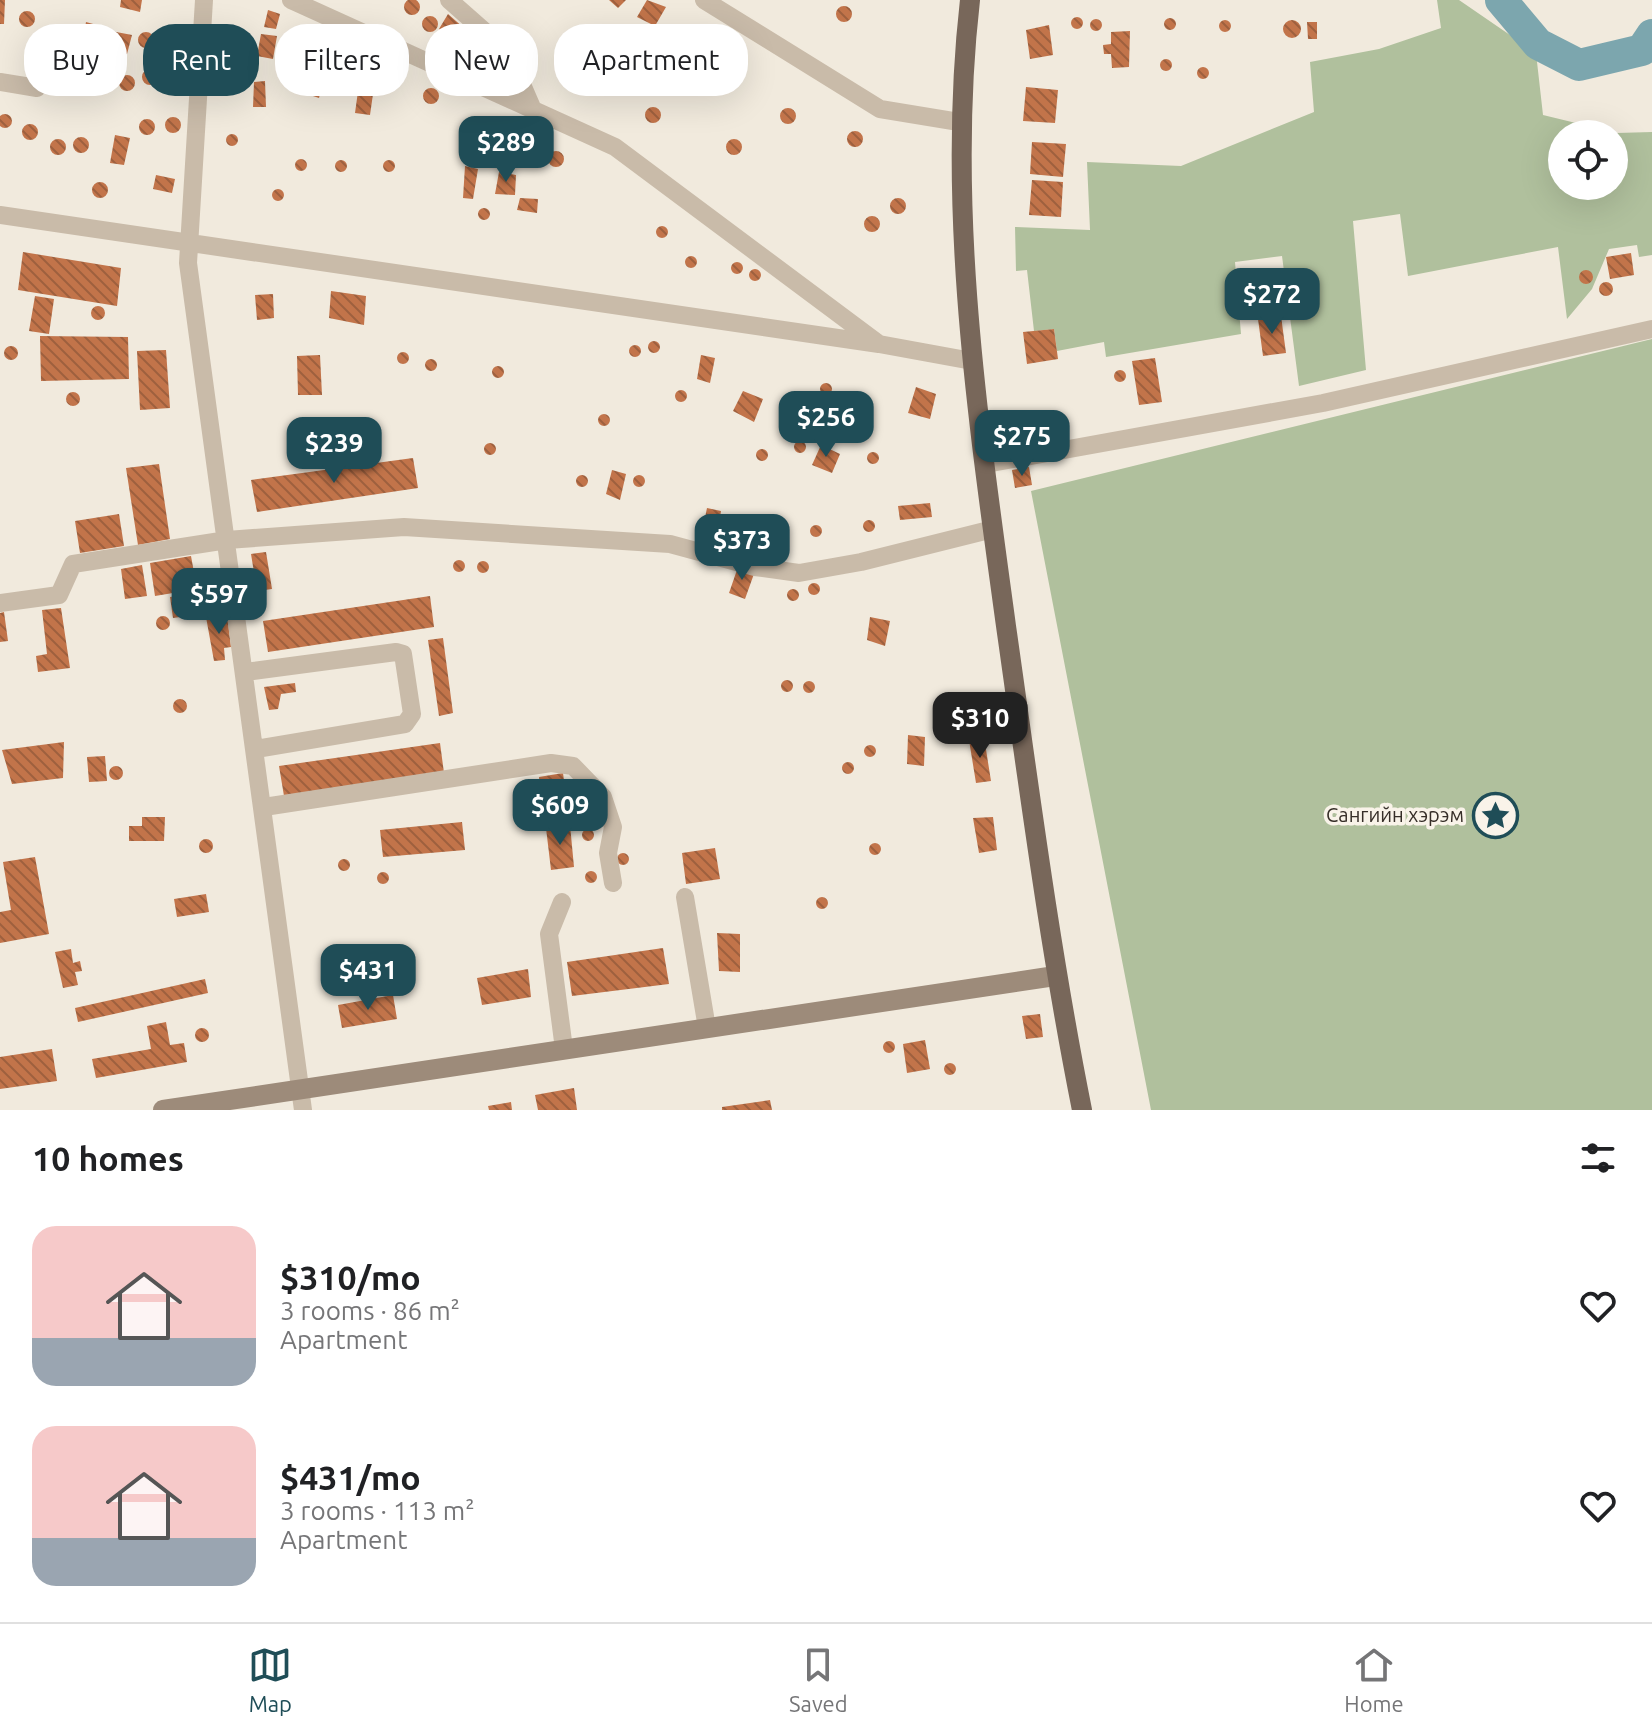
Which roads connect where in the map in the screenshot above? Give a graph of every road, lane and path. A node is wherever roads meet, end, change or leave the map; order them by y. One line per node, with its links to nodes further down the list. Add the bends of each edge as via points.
1 (204, 0): 11 (street)
2 (291, 0): 8 (street)
3 (449, 0): 8 (street, via 508,52)
4 (704, 0): 9 (street, via 880,109)
5 (970, 0): 9 (main road)
6 (0, 82): 7 (street)
7 (24, 86)
8 (534, 112): 13 (street, via 615,147)
9 (959, 122): 14 (main road)
10 (0, 215): 11 (street)
11 (191, 245): 13 (street); 17 (street, via 188,263)
12 (1652, 329): 15 (street, via 1323,403)
13 (879, 344): 14 (street)
14 (972, 361): 15 (main road)
15 (986, 464): 16 (main road)
16 (993, 529): 17 (street, via 799,573 670,544 404,527); 25 (main road)
17 (227, 540): 18 (street, via 73,564 59,595); 19 (street)
18 (0, 603)
19 (246, 672): 20 (street); 20 (street, via 396,652 403,654 412,714 405,724)
20 (256, 749): 21 (street)
21 (264, 807): 22 (street, via 551,763 573,766 603,797 613,827 608,853); 28 (street)
22 (613, 883)
23 (685, 897): 26 (street)
24 (562, 902): 27 (street, via 549,934)
25 (1055, 976): 26 (main road); 31 (main road)
26 (707, 1028): 27 (main road)
27 (564, 1049): 28 (main road)
28 (300, 1088): 29 (main road); 30 (street)
29 (163, 1110)
30 (303, 1110)
31 (1082, 1110)

